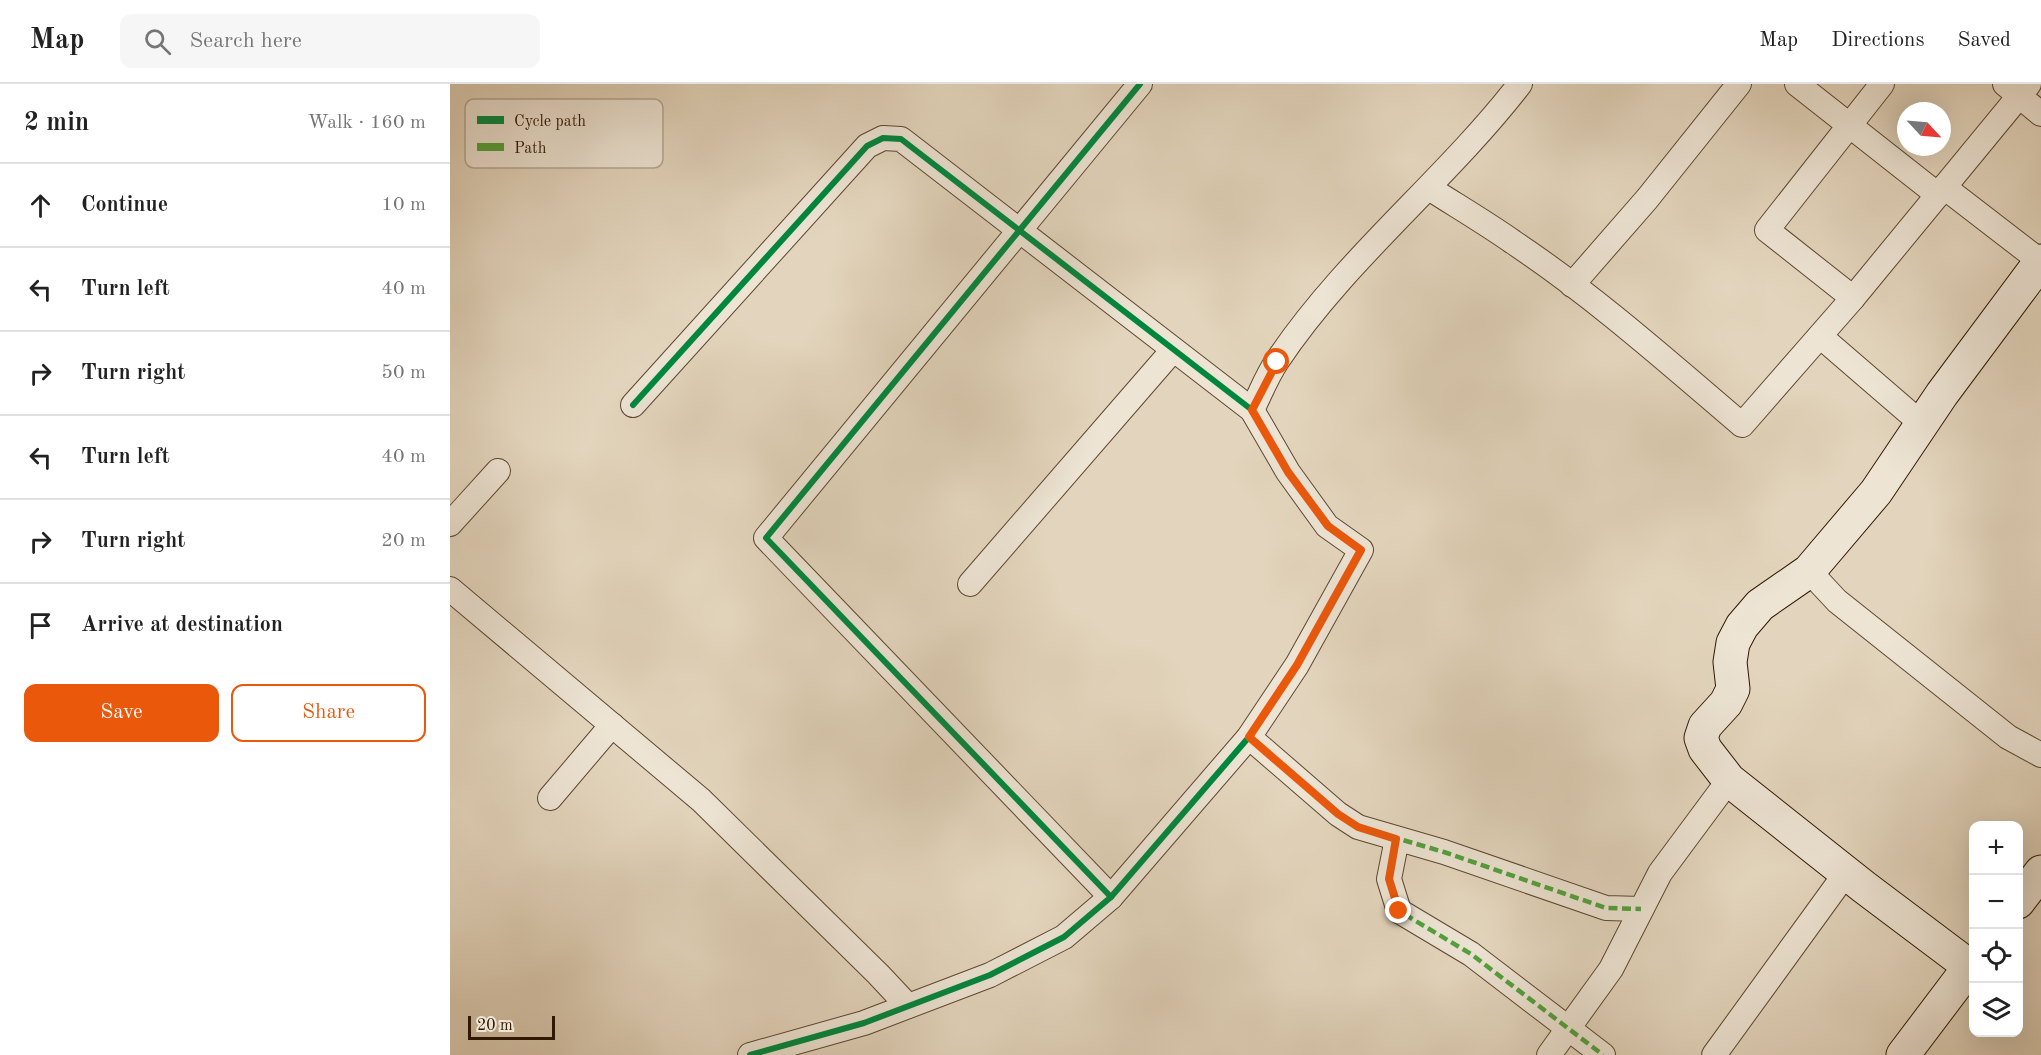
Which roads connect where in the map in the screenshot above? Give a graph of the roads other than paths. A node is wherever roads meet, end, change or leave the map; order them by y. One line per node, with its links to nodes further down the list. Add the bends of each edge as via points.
1 (1520, 84): 9 (street)
2 (1739, 84): 13 (street)
3 (1797, 84): 8 (street)
4 (1882, 84): 8 (street)
5 (2018, 88): 7 (street); 10 (street)
6 (1127, 90): 11 (street)
7 (2041, 114)
8 (1849, 126): 10 (street); 14 (street, via 1767,230)
9 (1429, 188): 13 (street, via 1514,242); 18 (street, via 1327,297 1277,362)
10 (1941, 191): 12 (street); 14 (street)
11 (1018, 232): 16 (street); 17 (street, via 901,139 883,138 867,146); 33 (street, via 766,538)
12 (2041, 261): 19 (street)
13 (1572, 285): 15 (street, via 1742,425)
14 (1853, 298): 15 (street)
15 (1820, 336): 19 (street)
16 (1173, 350): 18 (street); 23 (street)
17 (633, 405)
18 (1252, 410): 26 (street, via 1288,472 1321,518 1361,550 1297,665)
19 (1922, 423): 22 (street, via 1876,492)
20 (498, 471): 21 (street)
21 (450, 524)
22 (1809, 571): 27 (street, via 1837,601 2008,737); 28 (street, via 1760,605 1733,643 1733,689 1705,726 1701,738)
23 (970, 584)
24 (450, 590): 25 (street)
25 (612, 725): 29 (street); 38 (street, via 701,800)
26 (1249, 737): 30 (street, via 1338,814 1358,827); 33 (street)
27 (2041, 755)
28 (1729, 780): 32 (street); 35 (street, via 1660,873)
29 (550, 798)
30 (1396, 839): 35 (street, via 1606,908); 39 (street, via 1389,879 1399,911 1471,954)
31 (2041, 872): 34 (street)
32 (1846, 873): 36 (street); 43 (street)
33 (1111, 897): 38 (street, via 1064,937 990,975)
34 (2023, 897)
35 (1641, 909): 39 (street, via 1611,969)
36 (1969, 962)
37 (1969, 968): 44 (street)
38 (908, 1006): 40 (street, via 864,1023)
39 (1568, 1029): 41 (street); 42 (street)
40 (750, 1055)
41 (1549, 1055)
42 (1603, 1055)
43 (1714, 1055)
44 (1903, 1055)

